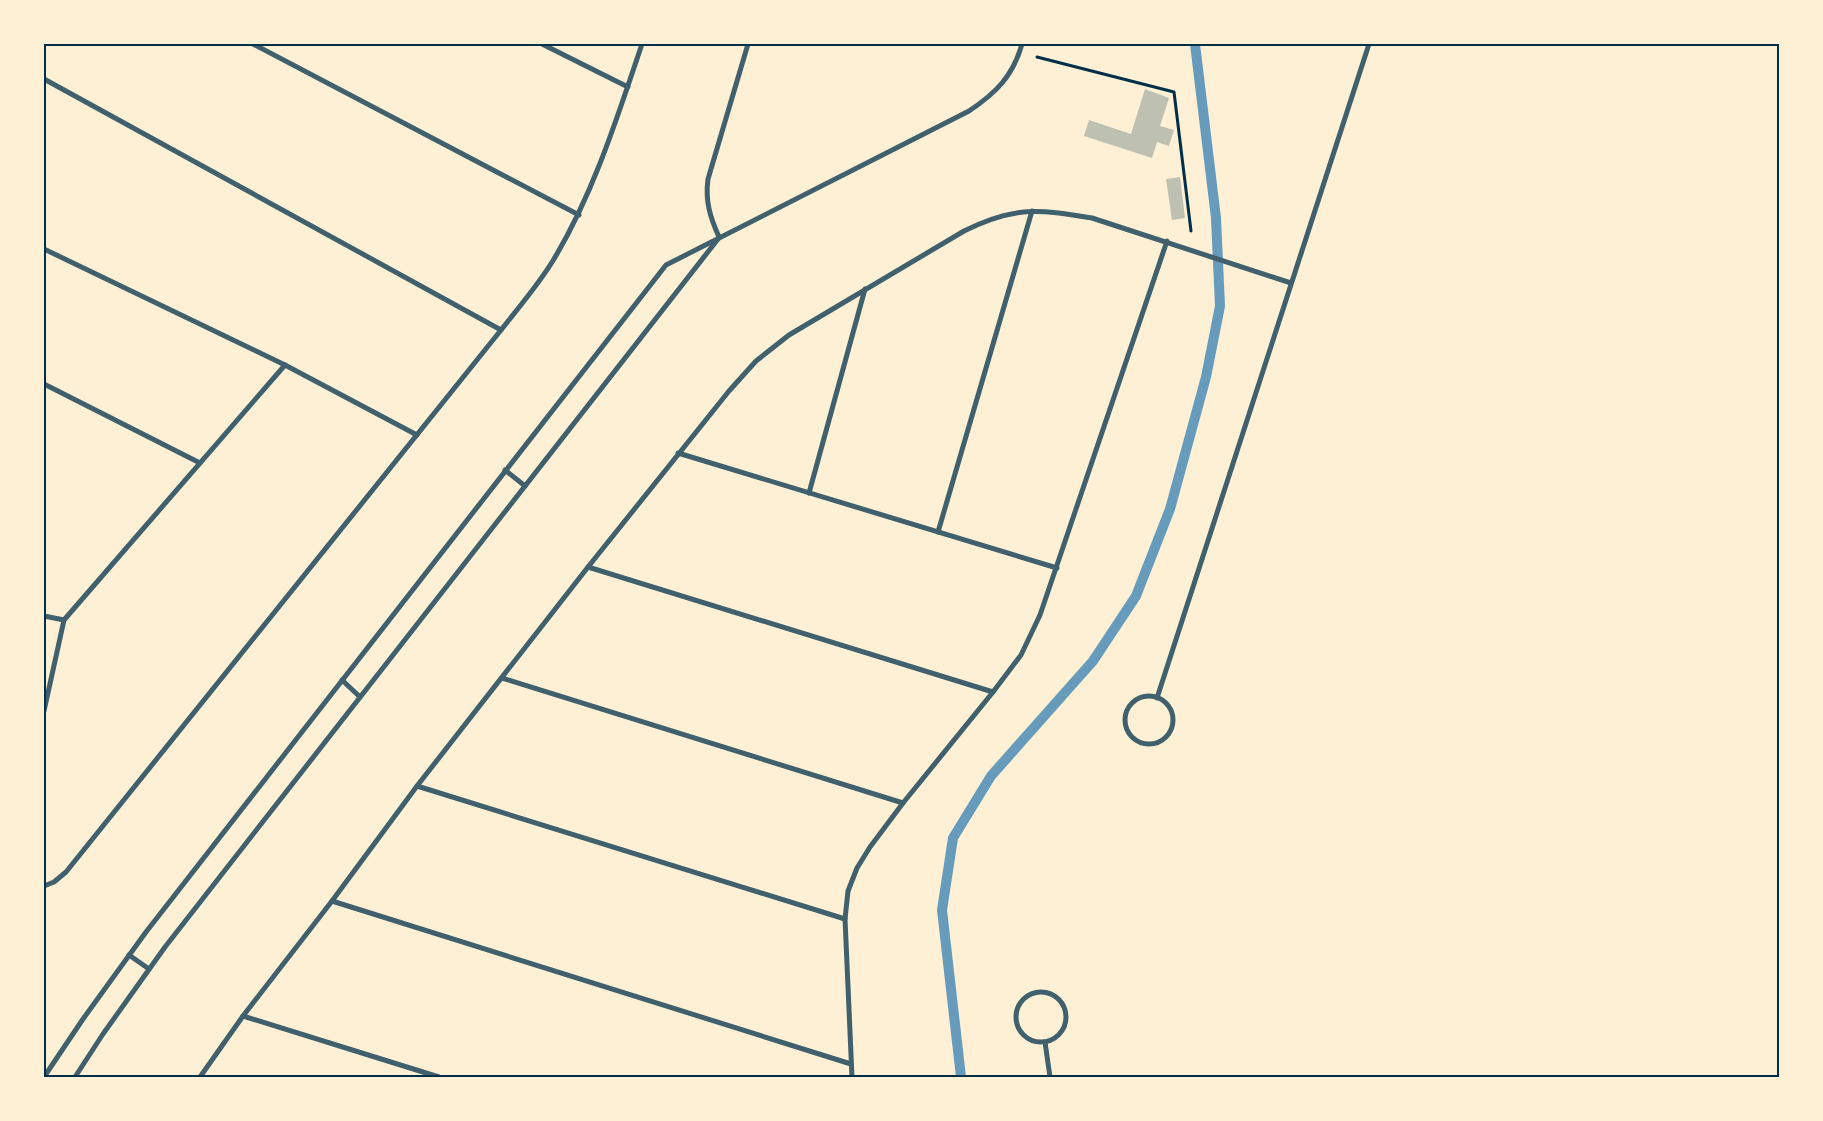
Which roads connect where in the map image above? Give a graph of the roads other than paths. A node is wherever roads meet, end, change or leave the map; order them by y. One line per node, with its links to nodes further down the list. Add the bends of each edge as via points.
1 (253, 44): 10 (street)
2 (542, 44): 8 (street)
3 (642, 44): 8 (street)
4 (748, 44): 11 (street, via 708,180 708,210)
5 (1022, 44): 11 (street, via 1008,76 992,96 969,112)
6 (1369, 44): 14 (street)
7 (44, 79): 16 (street)
8 (628, 87): 10 (street)
9 (1032, 210): 12 (street, via 1092,218); 15 (street, via 984,221); 25 (street)
10 (579, 214): 16 (street, via 553,262)
11 (719, 237): 22 (street, via 666,265); 23 (street)
12 (1167, 242): 14 (street); 27 (street)
13 (44, 250): 17 (street)
14 (1292, 284): 34 (street)
15 (865, 289): 20 (street, via 789,335 756,361); 24 (street)
16 (501, 330): 19 (street)
17 (285, 365): 19 (street); 21 (street)
18 (44, 384): 21 (street)
19 (417, 435): 38 (street, via 66,872)
20 (678, 453): 24 (street); 26 (street)
21 (200, 463): 29 (street)
22 (505, 470): 23 (street); 31 (street)
23 (525, 486): 33 (street)
24 (809, 493): 25 (street)
25 (938, 532): 27 (street)
26 (588, 567): 30 (street); 32 (street)
27 (1057, 568): 32 (street, via 1040,615 1020,655)
28 (44, 616): 29 (street)
29 (64, 620): 35 (street)
30 (502, 678): 36 (street); 37 (street)
31 (342, 680): 33 (street); 41 (street)
32 (993, 692): 37 (street)
33 (360, 697): 42 (street)
34 (1157, 698): 34 (street, via 1147,696 1138,700 1130,706 1126,716 1130,735 1147,744 1157,744 1166,738 1174,720 1165,703)
35 (44, 711)
36 (417, 786): 39 (street); 40 (street)
37 (903, 803): 40 (street, via 857,868 848,891)
38 (44, 886)
39 (332, 901): 43 (street); 45 (street)
40 (845, 919): 45 (street)
41 (129, 955): 42 (street); 46 (street)
42 (149, 969): 47 (street)
43 (243, 1016): 48 (street); 49 (street)
44 (1045, 1042): 44 (street, via 1062,1031 1066,1010 1053,994 1033,993 1018,1007 1016,1018 1025,1036); 51 (street)
45 (851, 1064): 50 (street)
46 (44, 1077)
47 (74, 1077)
48 (200, 1077)
49 (439, 1077)
50 (852, 1077)
51 (1050, 1077)

